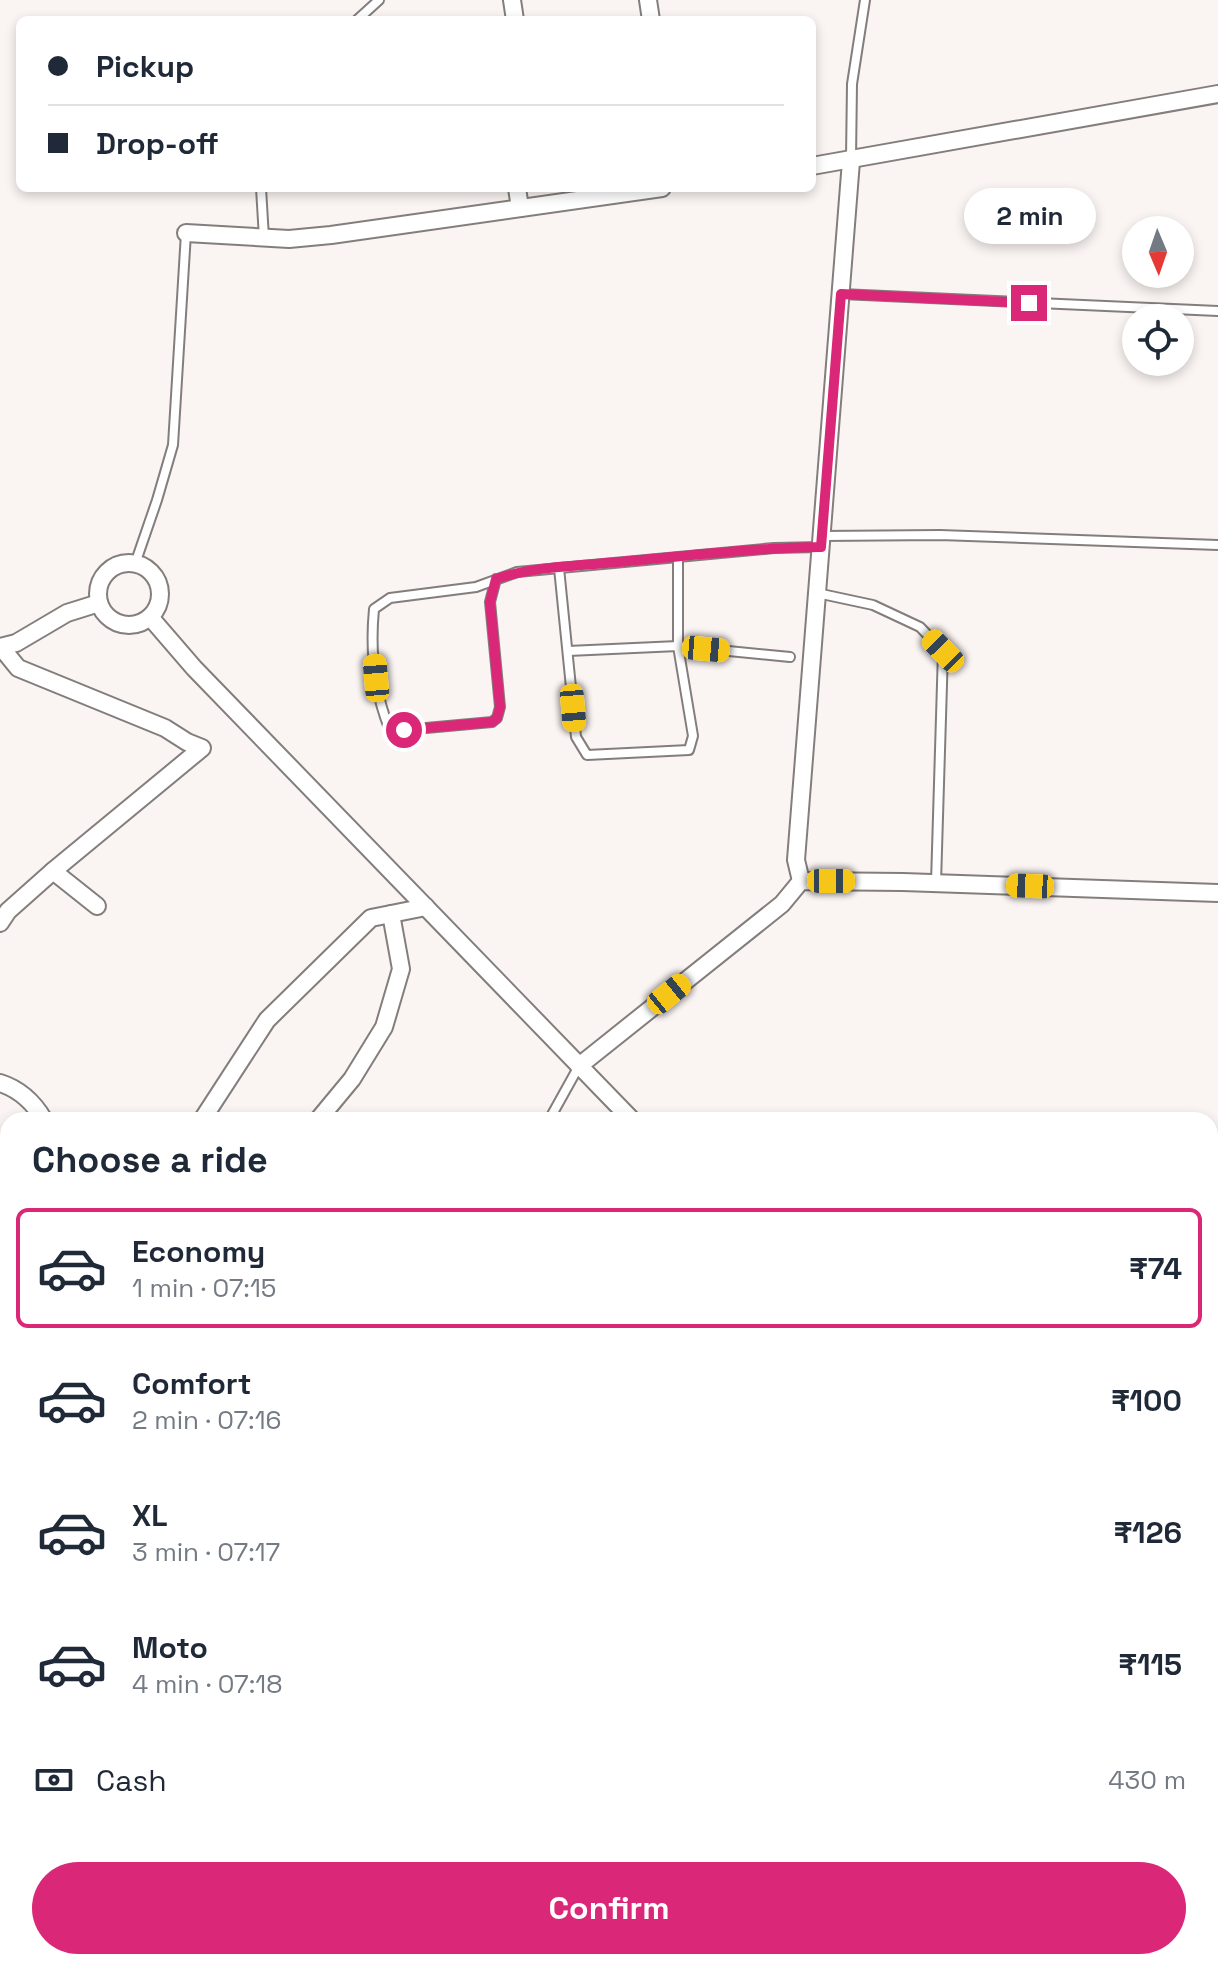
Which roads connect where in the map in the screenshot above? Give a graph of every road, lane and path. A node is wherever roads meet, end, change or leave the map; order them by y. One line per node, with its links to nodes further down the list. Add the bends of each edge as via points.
1 (379, 0): 3 (lane)
2 (865, 0): 5 (lane, via 852,84)
3 (361, 16)
4 (1218, 94): 5 (street)
5 (851, 161): 6 (street); 13 (street)
6 (816, 165)
7 (261, 192): 12 (lane)
8 (518, 192): 10 (street)
9 (634, 192): 10 (street)
10 (520, 208): 12 (street, via 331,235)
11 (186, 233): 12 (street); 18 (lane, via 173,445)
12 (264, 238)
13 (841, 294): 14 (lane); 15 (street)
14 (1218, 311)
15 (821, 542): 16 (lane, via 940,535); 17 (lane); 21 (street)
16 (1218, 545)
17 (678, 557): 19 (lane); 24 (lane)
18 (135, 564): 22 (street, via 118,565 103,576); 23 (street, via 150,571 159,586 159,603)
19 (559, 568): 20 (lane); 26 (lane)
20 (496, 579): 20 (lane, via 476,587 390,598 374,609 378,700 389,728 497,718 490,602)
21 (817, 593): 29 (street, via 796,860); 30 (lane, via 873,605 920,627 943,651)
22 (99, 603): 23 (street, via 109,618 125,625); 25 (street)
23 (150, 617): 33 (street)
24 (678, 646): 26 (lane); 26 (lane, via 693,736 689,750 587,755 576,737); 27 (lane)
25 (0, 647): 28 (street, via 18,668 202,748)
26 (568, 651)
27 (790, 657)
28 (53, 871): 32 (street); 35 (street)
29 (801, 881): 30 (street); 36 (street, via 782,904)
30 (936, 883): 31 (street)
31 (1218, 893)
32 (97, 906)
33 (426, 907): 34 (street); 36 (street)
34 (391, 914): 39 (street, via 371,918 267,1020); 40 (street, via 401,969 384,1027)
35 (0, 923)
36 (579, 1066): 41 (lane); 42 (street)
37 (0, 1083): 38 (street, via 14,1088)
38 (39, 1112)
39 (207, 1112)
40 (325, 1112)
41 (553, 1112)
42 (624, 1112)

